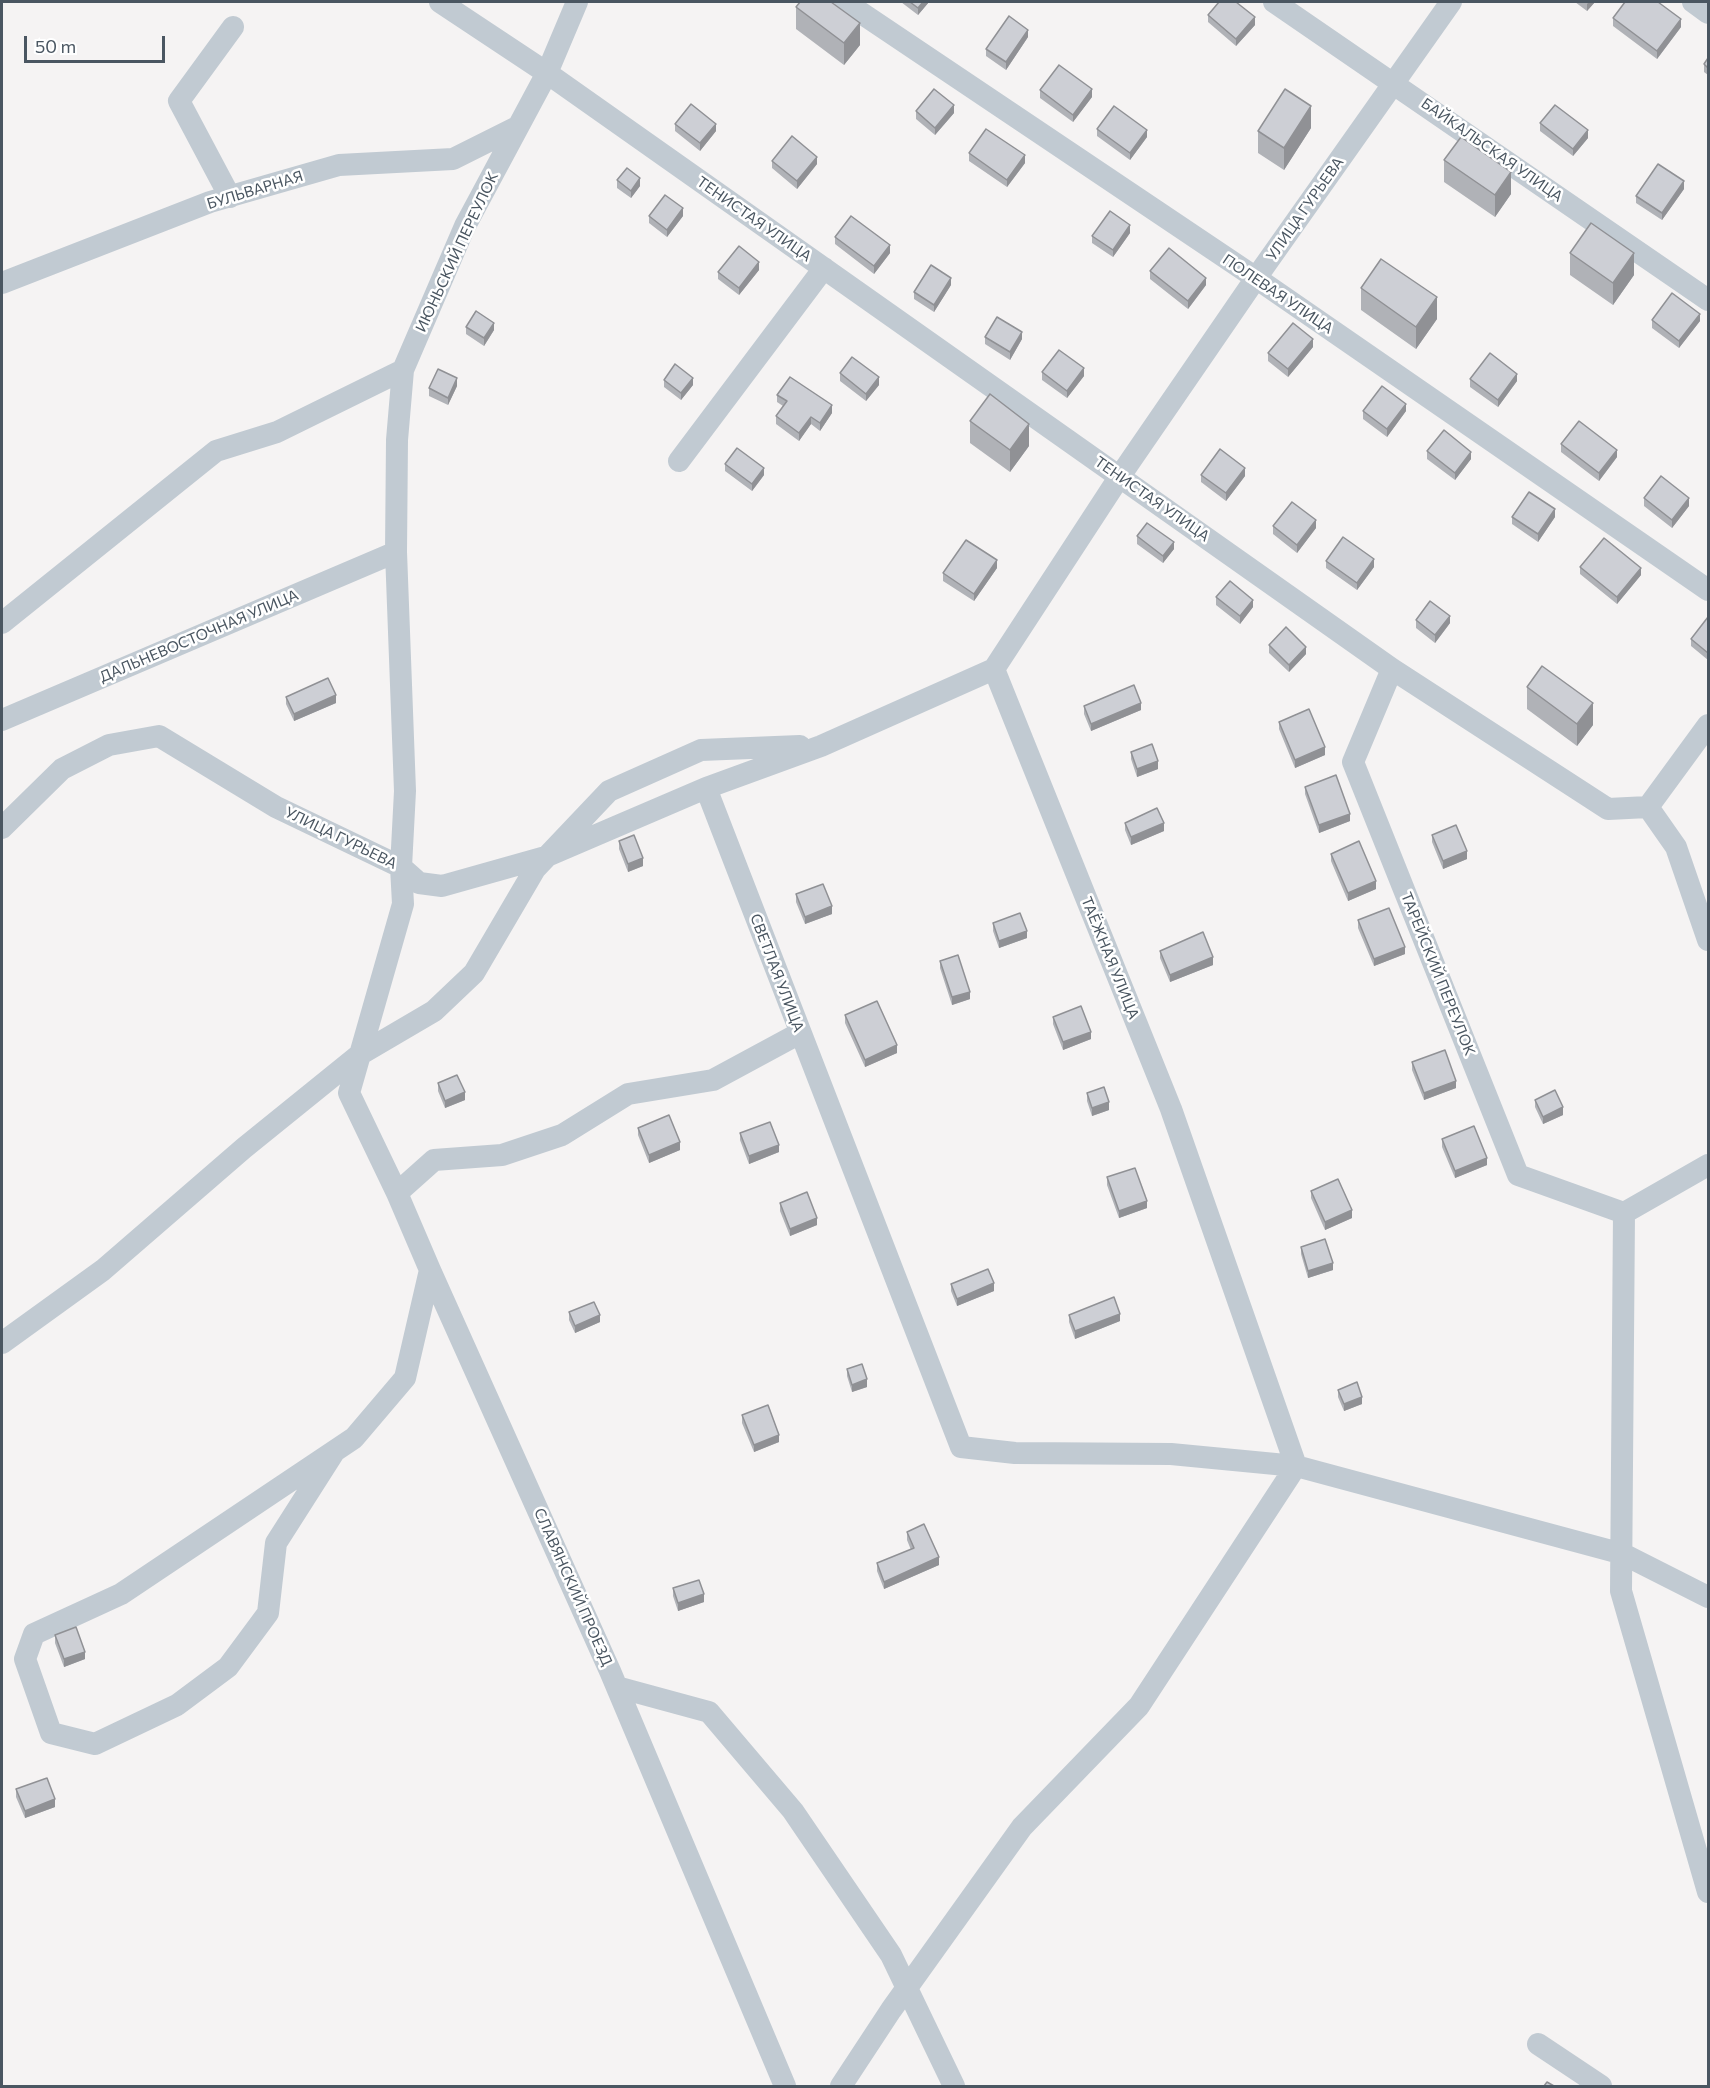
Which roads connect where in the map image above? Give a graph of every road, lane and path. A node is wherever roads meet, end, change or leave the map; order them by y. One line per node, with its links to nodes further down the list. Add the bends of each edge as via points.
1 (440, 2): 9 (street, ТЕНИСТАЯ УЛИЦА)
2 (578, 2): 9 (street, ИЮНЬСКИЙ ПЕРЕУЛОК)
3 (845, 2): 14 (street, ПОЛЕВАЯ УЛИЦА)
4 (1274, 2): 10 (street, БАЙКАЛЬСКАЯ УЛИЦА)
5 (1451, 2): 10 (street, УЛИЦА ГУРЬЕВА)
6 (1693, 2): 7 (street)
7 (1708, 13)
8 (233, 27): 12 (street, via 179,101)
9 (546, 74): 11 (street, ИЮНЬСКИЙ ПЕРЕУЛОК); 13 (street, ТЕНИСТАЯ УЛИЦА)
10 (1394, 83): 14 (street, УЛИЦА ГУРЬЕВА); 16 (street, БАЙКАЛЬСКАЯ УЛИЦА)
11 (517, 127): 12 (street, БУЛЬВАРНАЯ, via 453,159 339,165); 17 (street, ИЮНЬСКИЙ ПЕРЕУЛОК, via 465,226)
12 (230, 197): 15 (street, БУЛЬВАРНАЯ)
13 (824, 268): 18 (street); 19 (street, ТЕНИСТАЯ УЛИЦА)
14 (1256, 278): 19 (street, УЛИЦА ГУРЬЕВА); 21 (street, ПОЛЕВАЯ УЛИЦА)
15 (4, 284)
16 (1708, 300)
17 (404, 370): 20 (street, ИЮНЬСКИЙ ПЕРЕУЛОК, via 397,441); 22 (street, via 277,432 216,451)
18 (679, 461)
19 (1120, 476): 23 (street); 24 (street, ТЕНИСТАЯ УЛИЦА)
20 (396, 552): 25 (street, ДАЛЬНЕВОСТОЧНАЯ УЛИЦА); 32 (street, ИЮНЬСКИЙ ПЕРЕУЛОК, via 405,792)
21 (1708, 591)
22 (2, 624)
23 (994, 669): 27 (street); 43 (street, ТАЁЖНАЯ УЛИЦА, via 1170,1109)
24 (1392, 669): 29 (street, ТЕНИСТАЯ УЛИЦА, via 1608,809); 39 (street, ТАРЕЙСКИЙ ПЕРЕУЛОК, via 1353,762 1518,1175)
25 (2, 720)
26 (1708, 725): 29 (street)
27 (821, 746): 28 (street); 31 (street, via 701,750 609,790)
28 (706, 788): 31 (street, УЛИЦА ГУРЬЕВА); 34 (street, СВЕТЛАЯ УЛИЦА)
29 (1648, 807): 33 (street, via 1676,847)
30 (2, 828): 32 (street, УЛИЦА ГУРЬЕВА, via 62,769 109,745 159,736 276,807)
31 (545, 857): 32 (street, УЛИЦА ГУРЬЕВА, via 442,886 419,883); 35 (street, via 474,973 434,1011)
32 (401, 867): 35 (street, ИЮНЬСКИЙ ПЕРЕУЛОК, via 403,904)
33 (1708, 940)
34 (800, 1033): 38 (street, via 712,1080 628,1094 562,1135 502,1155 434,1160); 43 (street, СВЕТЛАЯ УЛИЦА, via 961,1447 1015,1453 1171,1454)
35 (359, 1055): 36 (street, ИЮНЬСКИЙ ПЕРЕУЛОК); 41 (street, via 103,1270)
36 (349, 1093): 38 (street, СЛАВЯНСКИЙ ПРОЕЗД)
37 (1708, 1165): 39 (street)
38 (397, 1193): 40 (street, СЛАВЯНСКИЙ ПРОЕЗД)
39 (1624, 1213): 44 (street)
40 (430, 1270): 42 (street, via 405,1378 354,1438); 46 (street, СЛАВЯНСКИЙ ПРОЕЗД)
41 (2, 1343)
42 (334, 1452): 42 (street, via 121,1594 34,1634 25,1659 51,1732 95,1744 177,1705 228,1667 268,1613 276,1543)
43 (1296, 1466): 44 (street); 48 (street, via 1139,1706 1022,1827)
44 (1623, 1554): 45 (street); 47 (street, via 1621,1591)
45 (1708, 1597)
46 (617, 1687): 48 (street, via 709,1712 793,1811 891,1955); 50 (street, СЛАВЯНСКИЙ ПРОЕЗД)
47 (1708, 1892)
48 (907, 1988): 51 (street); 52 (street)
49 (1538, 2043): 53 (street)
50 (785, 2086)
51 (841, 2086)
52 (954, 2086)
53 (1601, 2086)

